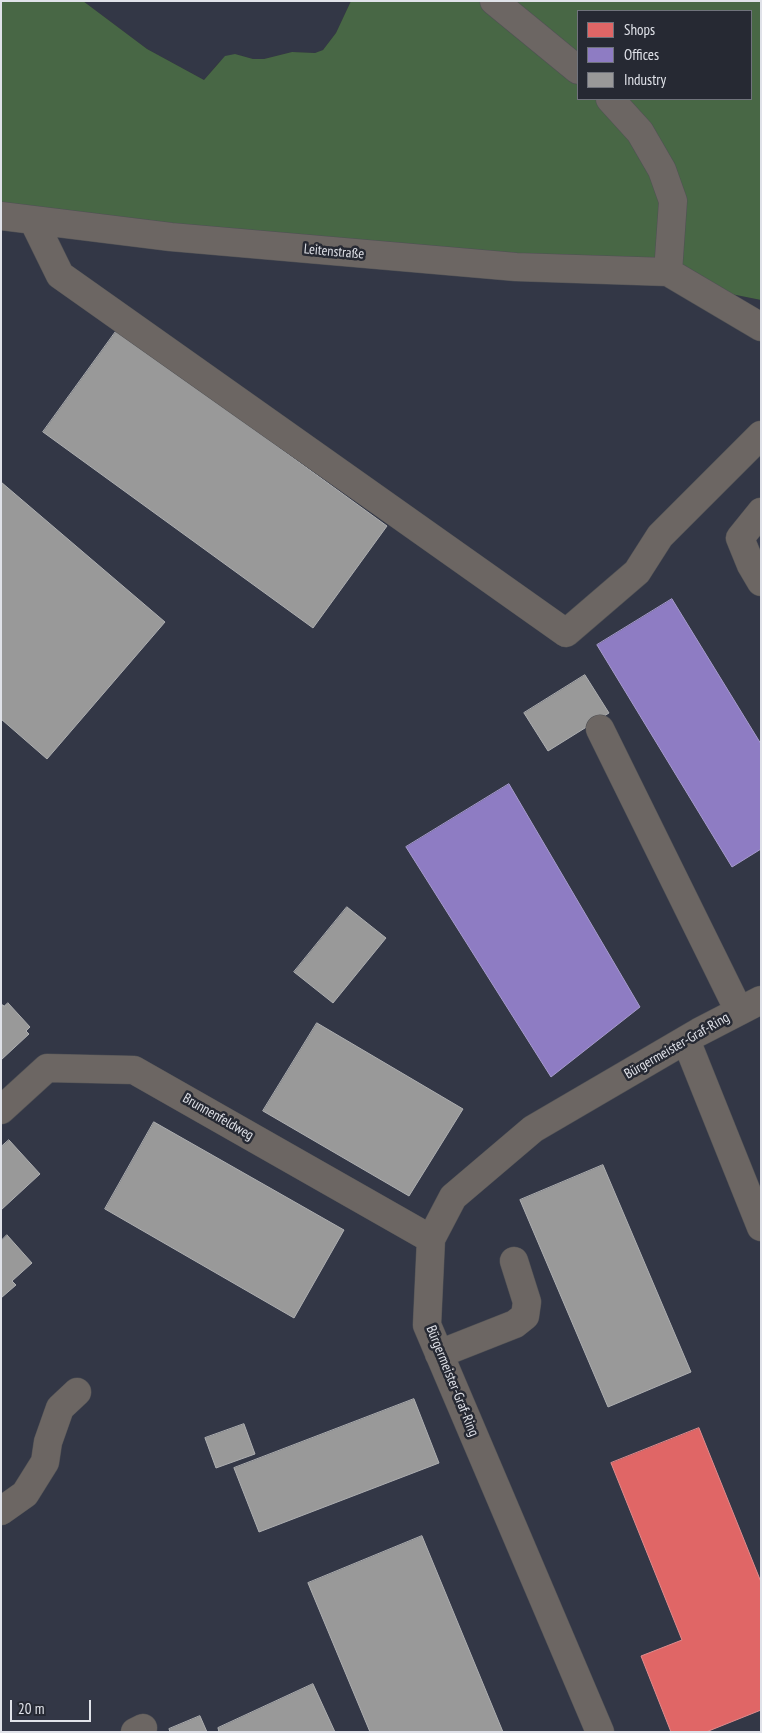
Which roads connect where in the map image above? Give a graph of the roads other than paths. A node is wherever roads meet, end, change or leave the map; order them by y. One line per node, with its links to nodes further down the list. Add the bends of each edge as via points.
1 (494, 1): 2 (street)
2 (577, 69)
3 (611, 100): 6 (street, via 640,132 662,170 673,201)
4 (1, 216): 5 (street, Leitenstraße)
5 (33, 220): 6 (street, Leitenstraße, via 171,237 516,267); 8 (street, via 60,275 566,633 637,572 660,536)
6 (668, 272): 7 (street, Leitenstraße)
7 (761, 327)
8 (761, 435)
9 (761, 512): 10 (street, via 740,538)
10 (761, 582)
11 (600, 729): 12 (street)
12 (750, 1006): 13 (street, Bürgermeister-Graf-Ring)
13 (686, 1040): 15 (street); 16 (street, Bürgermeister-Graf-Ring, via 533,1129 453,1197)
14 (1, 1110): 16 (street, Brunnenfeldweg, via 47,1068 134,1070)
15 (761, 1228)
16 (431, 1239): 18 (street, Bürgermeister-Graf-Ring, via 427,1325)
17 (514, 1261): 18 (street, via 527,1302 525,1316 515,1324)
18 (439, 1354): 21 (street, Bürgermeister-Graf-Ring)
19 (77, 1392): 20 (street, via 60,1408 45,1462 25,1494)
20 (1, 1511)
21 (600, 1732)

